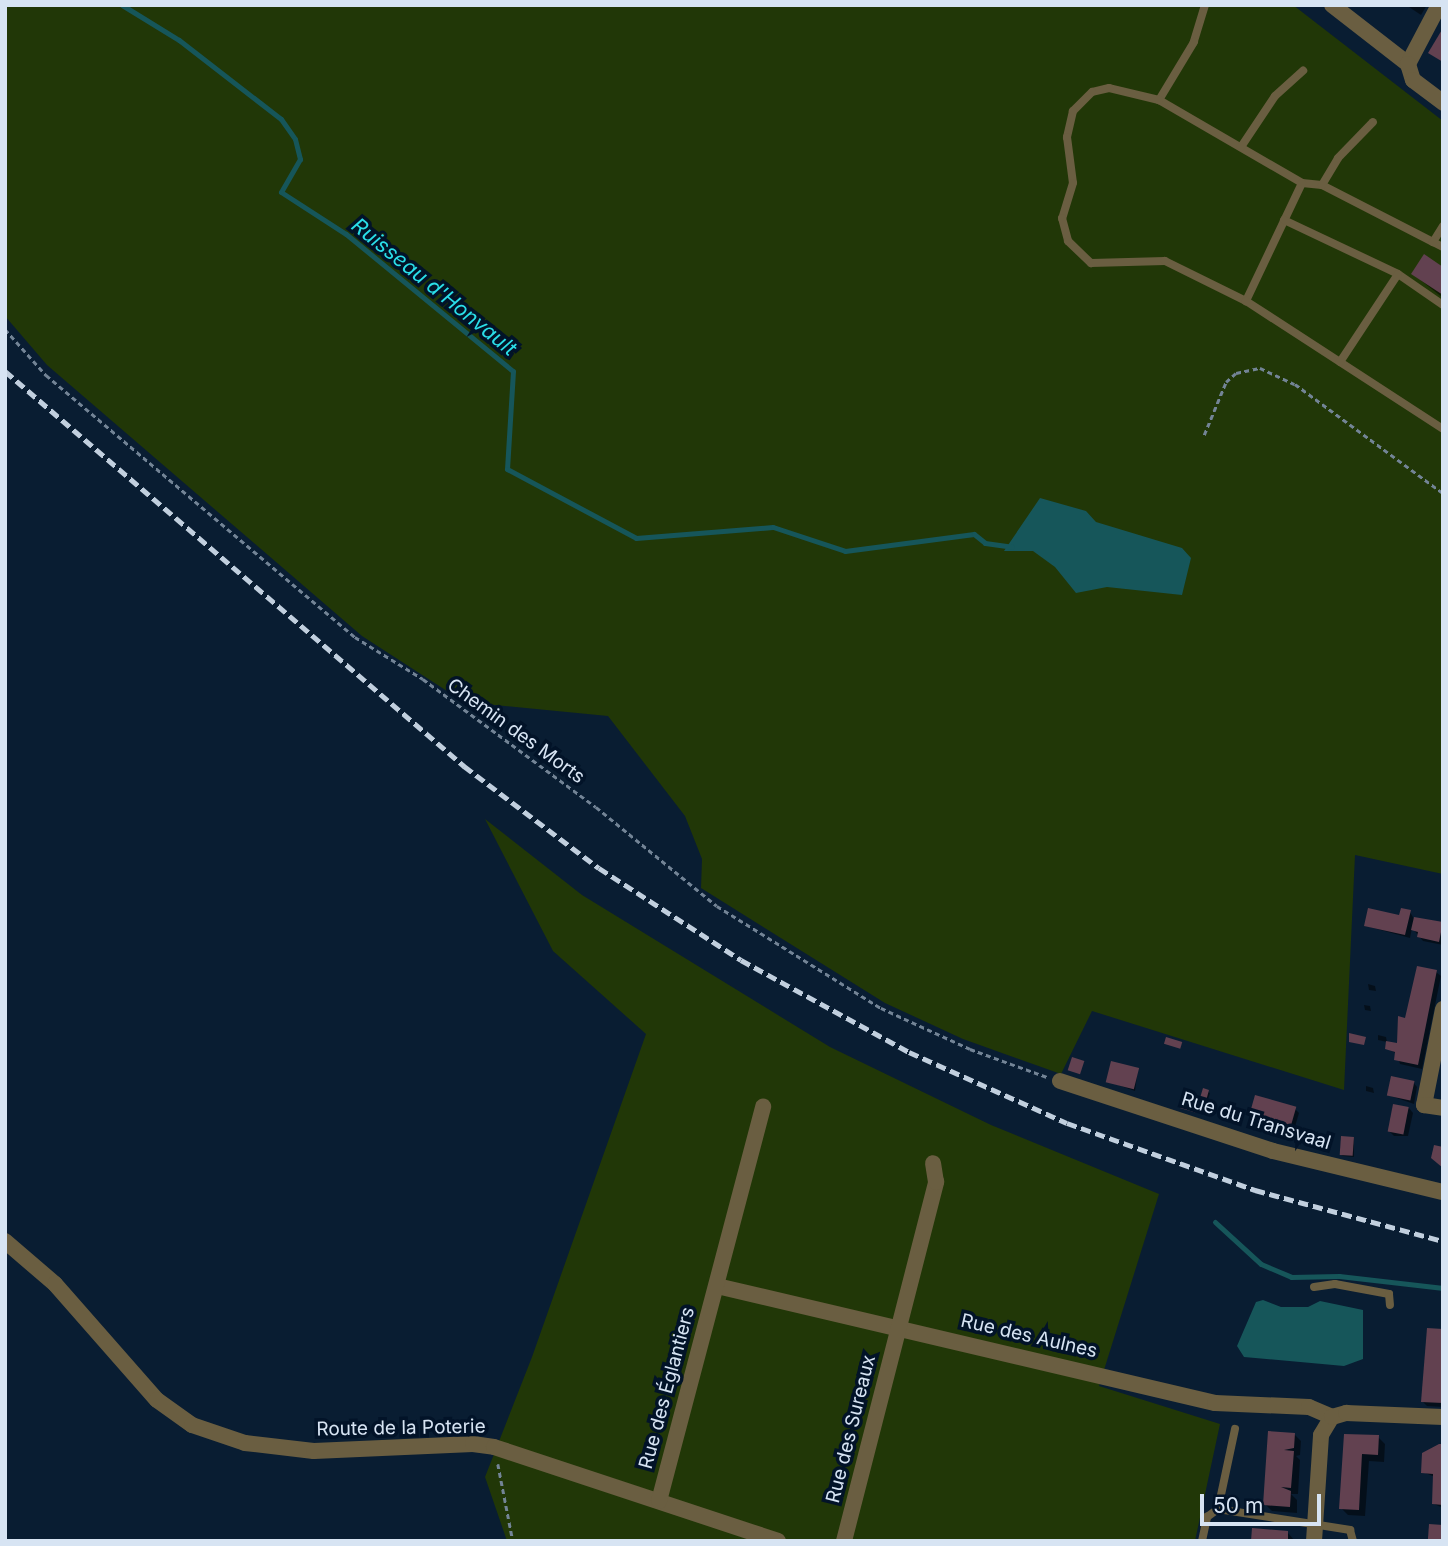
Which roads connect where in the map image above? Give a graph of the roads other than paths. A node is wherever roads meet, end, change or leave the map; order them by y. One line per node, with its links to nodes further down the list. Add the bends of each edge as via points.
1 (1205, 5): 6 (lane, via 1194,42)
2 (1332, 5): 4 (street)
3 (1439, 5): 4 (street)
4 (1408, 64): 7 (street, via 1413,80)
5 (1303, 71): 9 (lane, via 1275,96)
6 (1159, 100): 9 (lane); 17 (lane, via 1109,88 1092,92 1073,111 1067,137 1073,183 1062,218 1068,241 1091,263 1165,261)
7 (1443, 103)
8 (1373, 122): 11 (lane, via 1338,158)
9 (1241, 147): 10 (lane)
10 (1302, 183): 11 (lane); 12 (lane)
11 (1322, 185): 14 (lane)
12 (1284, 220): 16 (lane); 17 (lane)
13 (1443, 226): 14 (lane)
14 (1433, 242): 15 (lane)
15 (1443, 247)
16 (1398, 274): 18 (lane); 19 (lane)
17 (1246, 301): 19 (lane)
18 (1443, 305)
19 (1340, 362): 20 (lane)
20 (1443, 429)
21 (1443, 1009): 24 (street, via 1424,1105)
22 (1060, 1082): 26 (street, Rue du Transvaal, via 1273,1151)
23 (763, 1106): 28 (street, Rue des Églantiers)
24 (1443, 1108)
25 (933, 1163): 31 (street, Rue des Sureaux, via 936,1182)
26 (1443, 1192)
27 (5, 1241): 35 (street, Route de la Poterie, via 55,1284 157,1400 192,1425 245,1443 314,1451 494,1447)
28 (717, 1286): 31 (street, Rue des Aulnes); 35 (street, Rue des Églantiers)
29 (1314, 1287): 30 (lane, via 1335,1284 1389,1294)
30 (1390, 1305)
31 (898, 1328): 32 (street, Rue des Aulnes, via 1215,1403 1309,1407); 39 (street, Rue des Sureaux)
32 (1332, 1417): 33 (street, via 1346,1413); 37 (street, via 1321,1435)
33 (1443, 1417)
34 (1235, 1429): 36 (lane)
35 (659, 1501): 38 (street, Route de la Poterie)
36 (1218, 1509): 37 (lane); 40 (lane, via 1207,1517)
37 (1314, 1534): 41 (lane, via 1350,1530)
38 (778, 1541)
39 (844, 1541)
40 (1202, 1541)
41 (1353, 1541)

